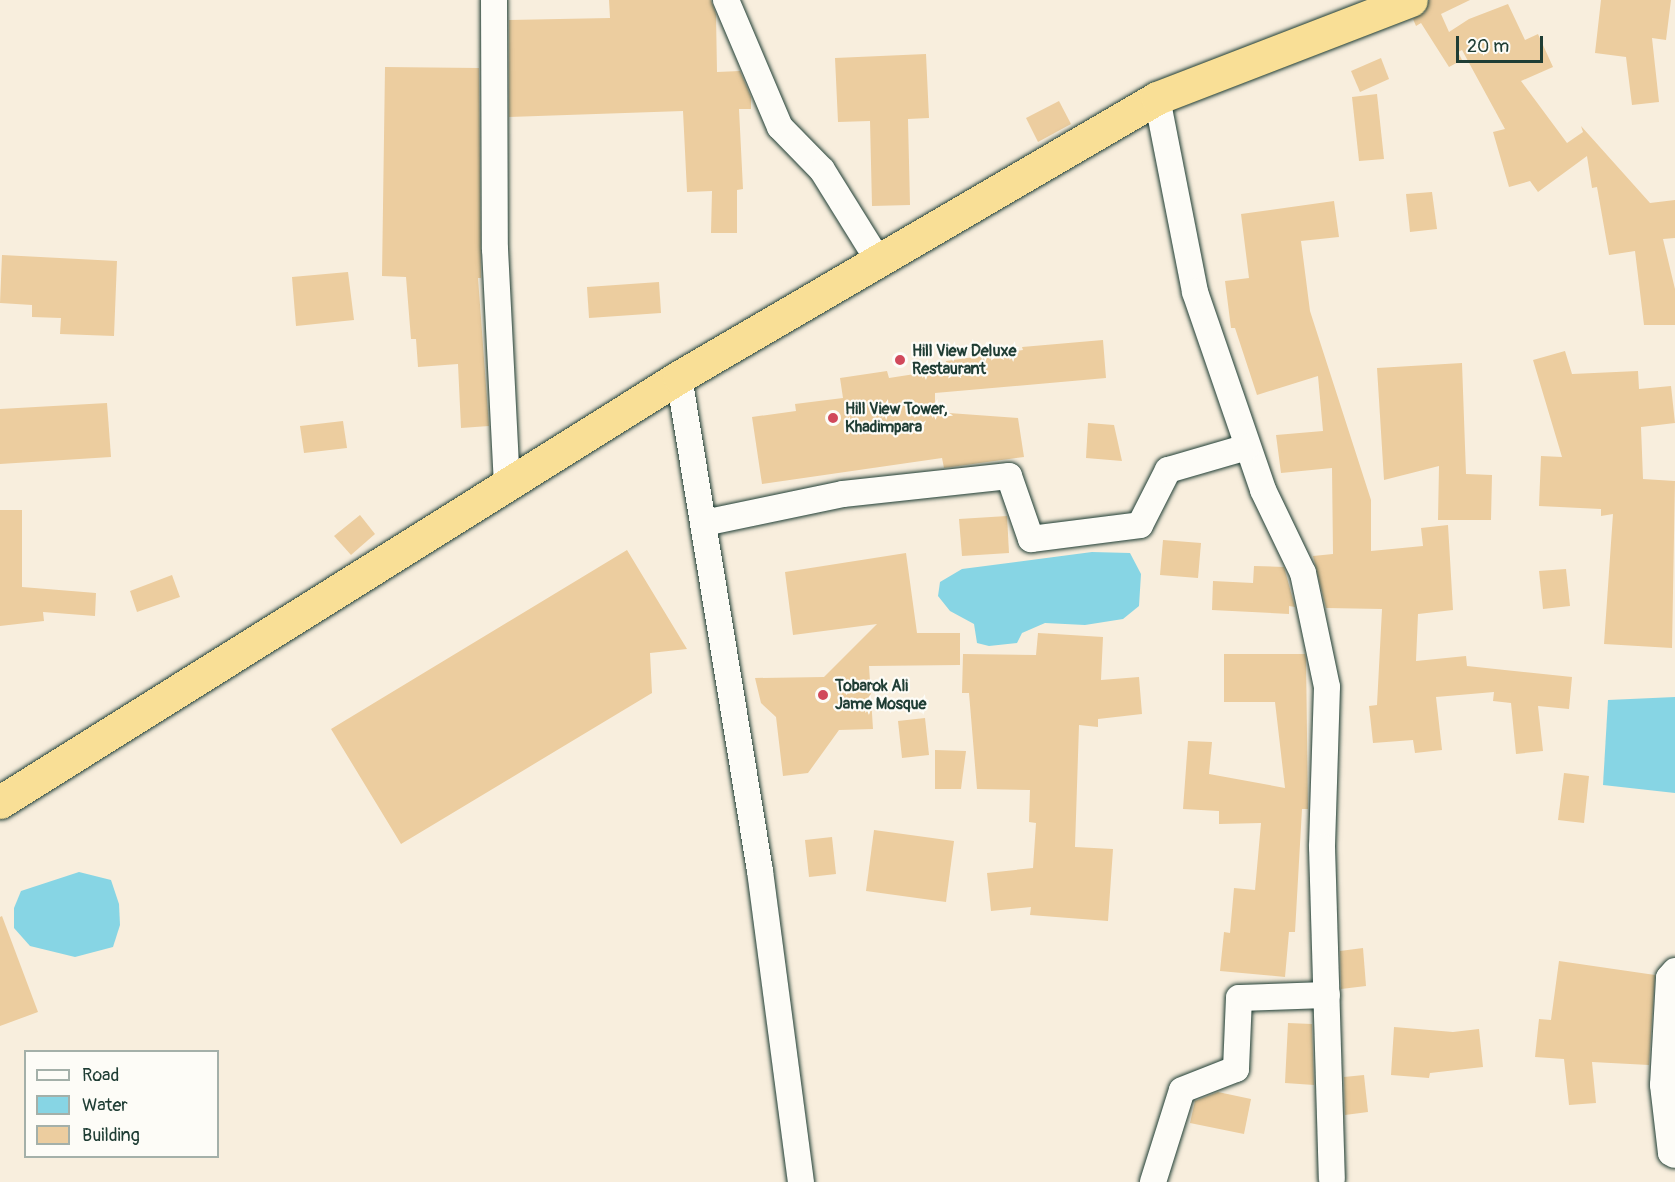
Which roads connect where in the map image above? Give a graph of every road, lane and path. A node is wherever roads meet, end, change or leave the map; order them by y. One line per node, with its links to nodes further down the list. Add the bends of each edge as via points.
1 (494, 0): 8 (street, via 495,249)
2 (726, 0): 5 (street, via 780,127 822,170)
3 (1411, 0): 4 (highway)
4 (1157, 98): 5 (highway); 7 (street, via 1195,292)
5 (878, 260): 6 (highway)
6 (679, 377): 8 (highway); 9 (street)
7 (1247, 447): 9 (street, via 1168,470 1140,525 1031,539 1009,476 843,494); 12 (street, via 1303,573 1327,687 1322,847)
8 (507, 485): 10 (highway)
9 (704, 523): 15 (street, via 760,871)
10 (0, 802)
11 (1675, 971): 13 (street, via 1669,978 1663,1085 1671,1153)
12 (1327, 995): 14 (street); 16 (street, via 1239,998 1236,1069 1182,1090)
13 (1675, 1155)
14 (1332, 1179)
15 (801, 1182)
16 (1153, 1182)

